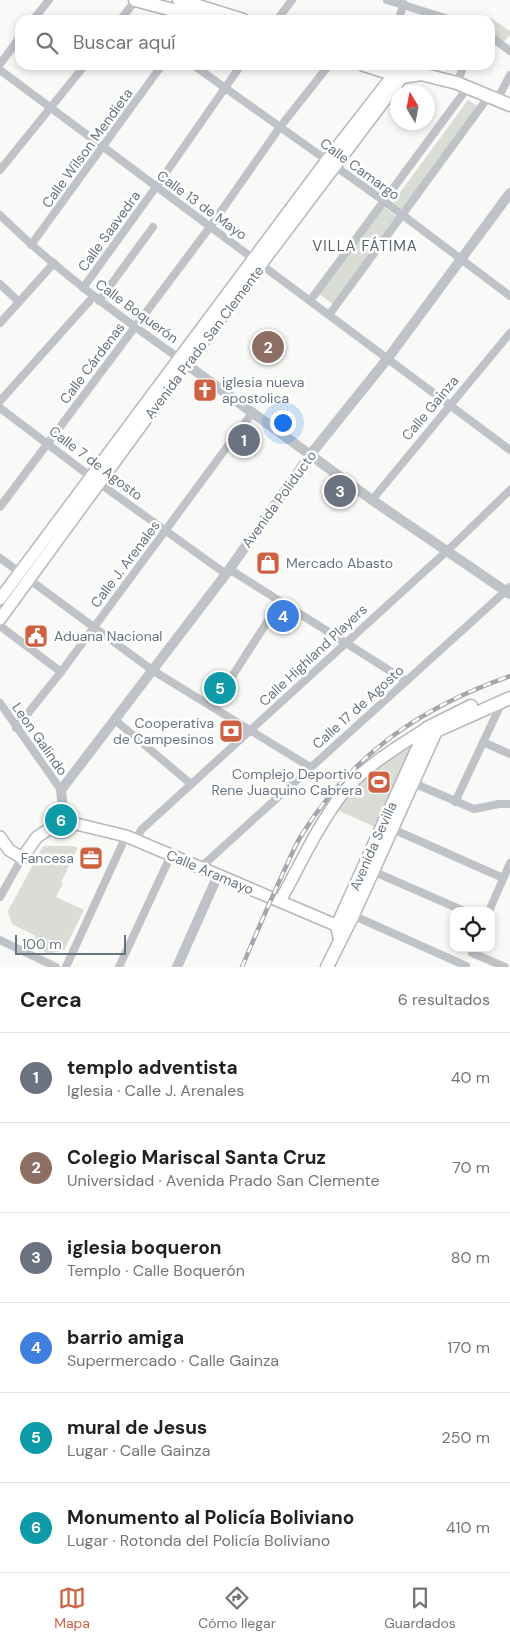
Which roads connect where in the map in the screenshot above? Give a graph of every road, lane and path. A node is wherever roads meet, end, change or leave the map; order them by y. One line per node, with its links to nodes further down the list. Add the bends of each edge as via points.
1 (49, 0): 8 (street)
2 (135, 0): 7 (main road); 9 (street)
3 (178, 0): 7 (main road)
4 (292, 0): 10 (street)
5 (387, 0): 6 (street)
6 (404, 4): 11 (street); 12 (street)
7 (198, 14)
8 (37, 15)
9 (124, 15)
10 (280, 15)
11 (400, 15)
12 (432, 15)
13 (495, 40): 15 (street)
14 (15, 44): 16 (street)
15 (510, 51)
16 (0, 64)
17 (0, 70): 31 (street, Calle 13 de Mayo)
18 (81, 70): 31 (street)
19 (158, 70): 33 (street, Calle Wilson Mendieta)
20 (200, 70): 28 (street, Calle Camargo)
21 (238, 70): 28 (street, Calle Saavedra)
22 (326, 70): 32 (street, Calle Cárdenas)
23 (423, 70): 25 (main road); 27 (main road)
24 (464, 70): 27 (street)
25 (394, 71): 34 (main road, Avenida Prado San Clemente)
26 (510, 75): 29 (street)
27 (462, 85): 29 (main road); 38 (street)
28 (225, 88): 32 (street, Calle Camargo); 36 (street, Calle Saavedra)
29 (493, 98): 30 (main road); 40 (street)
30 (510, 105)
31 (52, 106): 33 (street, Calle 13 de Mayo); 35 (street)
32 (280, 127): 34 (street, Calle Camargo); 42 (street, Calle Cárdenas)
33 (103, 148): 36 (street, Calle 13 de Mayo); 43 (street, Calle Wilson Mendieta)
34 (331, 164): 38 (street, Calle Camargo); 45 (main road, Avenida Prado San Clemente)
35 (0, 170)
36 (156, 188): 42 (street, Calle 13 de Mayo); 48 (street, Calle Saavedra)
37 (510, 193): 44 (street, Avenida Poliducto)
38 (384, 201): 40 (street, Calle Camargo); 51 (street)
39 (0, 215): 43 (street, Calle Boquerón)
40 (402, 215): 44 (street, Calle Camargo); 53 (street)
41 (153, 227): 50 (street)
42 (210, 227): 45 (street, Calle 13 de Mayo); 55 (street, Calle Cárdenas)
43 (31, 245): 46 (street, Calle Boquerón)
44 (460, 259): 49 (street, Calle Camargo); 57 (street, Avenida Poliducto)
45 (258, 262): 51 (street, Calle 13 de Mayo); 58 (main road, Avenida Prado San Clemente)
46 (54, 264): 48 (street, Calle Boquerón); 52 (street)
47 (0, 284): 52 (street)
48 (83, 288): 50 (street, Calle Boquerón)
49 (510, 296)
50 (96, 299): 55 (street, Calle Boquerón); 59 (street)
51 (310, 301): 53 (street, Calle 13 de Mayo)
52 (19, 302): 54 (street)
53 (329, 316): 57 (street, Calle 13 de Mayo)
54 (0, 324)
55 (134, 327): 58 (street, Calle Boquerón); 63 (street, Calle Cárdenas)
56 (510, 334): 60 (street, Calle Gainza)
57 (388, 358): 60 (street, Calle 13 de Mayo); 65 (street, Avenida Poliducto)
58 (183, 361): 62 (street, Calle Boquerón); 66 (main road, Avenida Prado San Clemente)
59 (0, 402)
60 (450, 403): 64 (street, Calle 13 de Mayo); 68 (street, Calle Gainza)
61 (0, 408): 63 (street, Calle 7 de Agosto)
62 (252, 414): 65 (street, Calle Boquerón); 70 (street, Calle J. Arenales)
63 (48, 443): 66 (street, Calle 7 de Agosto); 69 (street, Calle Cárdenas)
64 (510, 450)
65 (310, 455): 68 (street, Calle Boquerón); 73 (street, Avenida Poliducto)
66 (95, 479): 70 (street, Calle 7 de Agosto); 74 (main road, Avenida Prado San Clemente)
67 (510, 490): 71 (street, Calle Highland Players)
68 (372, 500): 71 (street, Calle Boquerón)
69 (0, 507)
70 (166, 530): 73 (street, Calle 7 de Agosto); 80 (street, Calle J. Arenales)
71 (448, 550): 75 (street, Calle Boquerón); 81 (street, Calle Highland Players)
72 (0, 558): 74 (street)
73 (227, 571): 77 (street, Calle 7 de Agosto); 82 (street, Avenida Poliducto)
74 (25, 576): 76 (main road, Avenida Prado San Clemente); 78 (main road, Avenida Prado San Clemente); 80 (street)
75 (509, 591): 84 (street, Calle 17 de Agosto)
76 (0, 599)
77 (280, 602): 81 (street, Calle 7 de Agosto); 87 (street)
78 (0, 619)
79 (0, 626): 83 (street)
80 (93, 627): 82 (street); 83 (street, Calle J. Arenales)
81 (345, 642): 84 (street, Calle 7 de Agosto); 91 (street, Calle Highland Players)
82 (152, 670): 87 (street); 88 (street, Avenida Poliducto)
83 (61, 672): 89 (street, Calle J. Arenales)
84 (406, 681): 94 (street, Calle 17 de Agosto)
85 (508, 698): 90 (main road, via 453,713); 92 (street); 95 (main road, Avenida Sevilla, via 436,731)
86 (0, 703): 89 (street, Leon Galindo)
87 (213, 706): 91 (street)
88 (115, 720): 96 (street); 97 (street, Avenida Poliducto)
89 (16, 728): 97 (street, Leon Galindo)
90 (427, 728): 95 (main road, Avenida Sevilla); 114 (main road, via 389,753 343,793 322,824)
91 (251, 730): 94 (street); 96 (street, Calle Highland Players)
92 (483, 742): 93 (street); 98 (street)
93 (510, 754)
94 (310, 767): 109 (street, Calle 17 de Agosto)
95 (408, 780): 98 (street); 103 (main road, Avenida Sevilla)
96 (191, 784): 105 (street, Calle Highland Players)
97 (60, 790): 100 (street)
98 (455, 802): 99 (street, via 474,809)
99 (510, 804)
100 (63, 810): 101 (main road, via 71,816); 102 (main road, via 52,814)
101 (72, 823): 102 (main road, via 68,830 62,832); 105 (main road, Calle Aramayo)
102 (52, 827): 107 (main road, via 37,837)
103 (388, 827): 110 (main road, Avenida Sevilla); 112 (street)
104 (0, 837): 107 (main road, via 9,850)
105 (131, 838): 106 (main road, Calle Aramayo); 124 (street, Calle Highland Players)
106 (171, 855): 109 (main road, Calle Aramayo); 125 (street)
107 (22, 858): 113 (street)
108 (510, 863): 112 (street)
109 (200, 867): 111 (main road, Calle Aramayo)
110 (368, 869): 115 (street); 117 (main road, Avenida Sevilla)
111 (218, 875): 114 (main road, Calle Aramayo); 126 (street)
112 (503, 878): 116 (street)
113 (0, 897)
114 (280, 901): 118 (main road, Calle Aramayo)
115 (455, 907)
116 (491, 907)
117 (348, 913): 118 (main road, Avenida Sevilla); 122 (street)
118 (341, 931): 127 (main road, Avenida Sevilla)
119 (0, 940): 123 (street)
120 (473, 952): 122 (street)
121 (475, 952): 128 (street)
122 (466, 966)
123 (56, 967)
124 (66, 967)
125 (120, 967)
126 (177, 967)
127 (326, 967)
128 (505, 967)

